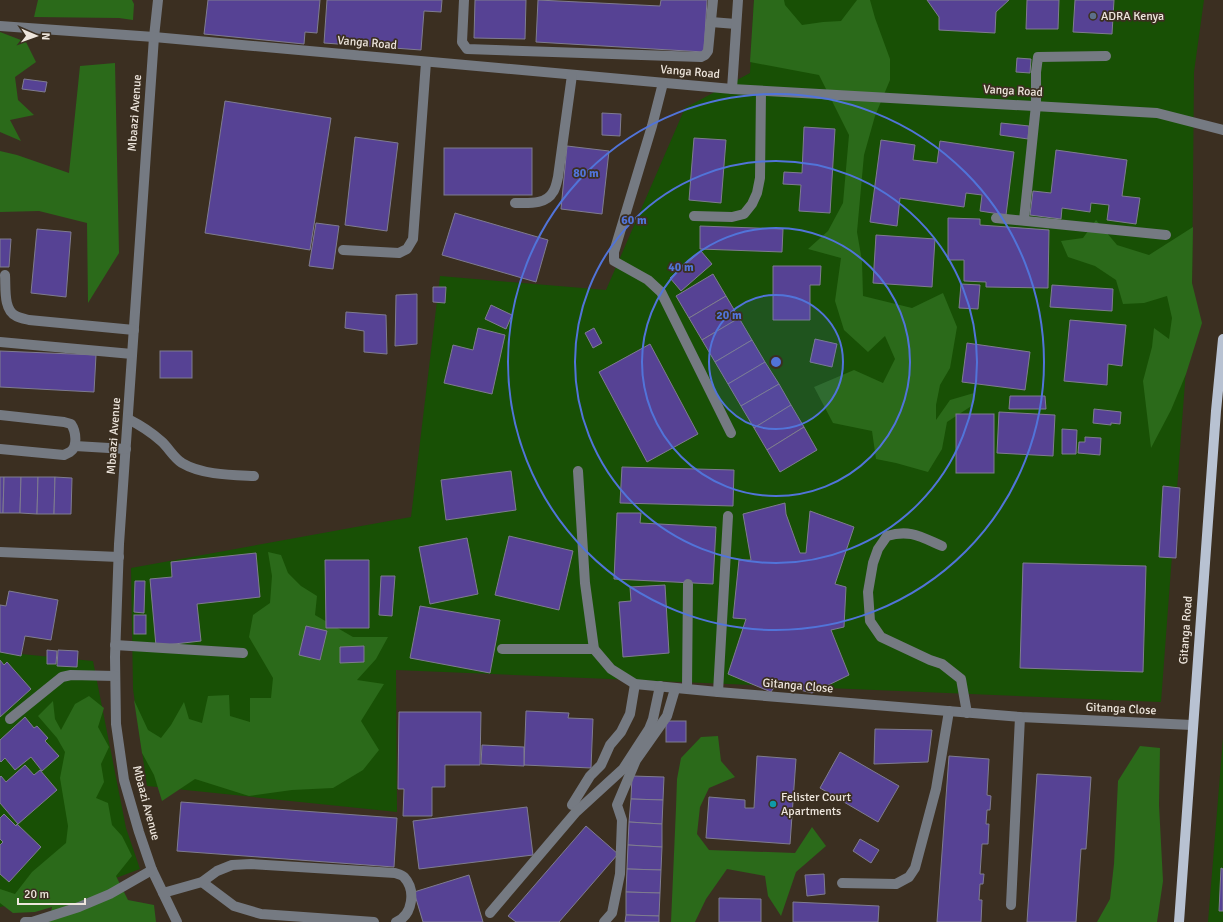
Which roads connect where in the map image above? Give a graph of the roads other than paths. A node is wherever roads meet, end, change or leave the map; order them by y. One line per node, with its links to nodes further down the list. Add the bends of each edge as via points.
1 (158, 0): 8 (street, Mbaazi Avenue)
2 (464, 0): 5 (street, via 462,42 466,49 701,57 708,51)
3 (713, 0): 5 (street)
4 (738, 0): 6 (street)
5 (711, 22): 6 (street)
6 (736, 24): 13 (street)
7 (0, 26): 8 (street, Vanga Road)
8 (154, 37): 10 (street, Vanga Road); 24 (street, Mbaazi Avenue)
9 (1106, 56): 15 (street, via 1038,57)
10 (426, 62): 11 (street, Vanga Road); 22 (street, via 413,239 407,249 399,253)
11 (572, 75): 12 (street, Vanga Road); 17 (street, via 554,192 546,200)
12 (664, 83): 13 (street, Vanga Road); 30 (street, via 614,252 614,261 648,280 661,292)
13 (732, 89): 14 (street, Vanga Road)
14 (761, 90): 15 (street, Vanga Road); 18 (street, via 760,178 752,204 744,214 732,217)
15 (1036, 105): 16 (street, Vanga Road, via 1157,113); 20 (street)
16 (1223, 130)
17 (515, 203)
18 (694, 216)
19 (996, 218): 20 (street)
20 (1024, 220): 21 (street)
21 (1166, 235)
22 (343, 250)
23 (5, 275): 24 (street, via 7,302 10,311 16,316 29,320)
24 (134, 330): 27 (street, Mbaazi Avenue)
25 (1223, 340): 55 (main road, Gitanga Road)
26 (0, 342): 27 (street)
27 (132, 354): 29 (street, Mbaazi Avenue)
28 (0, 415): 31 (street, via 71,424 75,433)
29 (128, 420): 33 (street, Mbaazi Avenue); 35 (street, via 162,441 183,464 203,471)
30 (731, 434)
31 (75, 446): 32 (street, via 71,452 64,454); 33 (street)
32 (0, 449)
33 (126, 449): 39 (street, Mbaazi Avenue)
34 (578, 471): 43 (street, via 584,583)
35 (254, 476)
36 (728, 516): 50 (street)
37 (942, 546): 52 (street, via 913,533 886,536 873,563 868,592 870,621 881,637 942,664 961,678)
38 (0, 552): 39 (street)
39 (119, 558): 41 (street, Mbaazi Avenue)
40 (688, 584): 48 (street)
41 (115, 645): 44 (street); 45 (street, Mbaazi Avenue)
42 (502, 649): 43 (street)
43 (594, 649): 46 (street, Gitanga Close, via 611,669)
44 (243, 653)
45 (115, 676): 54 (street, via 62,677); 57 (street, Mbaazi Avenue, via 116,724 124,780)
46 (635, 684): 47 (street, Gitanga Close); 56 (street, via 630,714 621,732)
47 (660, 686): 49 (street, Gitanga Close); 62 (street, via 649,729 623,769 576,812)
48 (687, 688): 49 (street, Gitanga Close); 50 (street, Gitanga Close)
49 (675, 689): 67 (street, via 667,716 636,760 617,805 622,820 620,874 612,913)
50 (718, 692): 51 (street, Gitanga Close)
51 (949, 711): 52 (street, Gitanga Close); 59 (street, via 936,789 915,868 909,876 896,884)
52 (967, 713): 53 (street, Gitanga Close)
53 (1020, 717): 55 (street, Gitanga Close); 61 (street)
54 (10, 719)
55 (1192, 725): 68 (main road, Gitanga Road)
56 (572, 805)
57 (152, 870): 60 (street, Mbaazi Avenue); 63 (street, via 110,894 79,907)
58 (202, 882): 60 (street); 65 (street, via 234,906 261,914); 66 (street, via 217,871 232,865 251,864 395,873 404,877 411,899 408,913)
59 (842, 883)
60 (163, 893): 64 (street, Mbaazi Avenue)
61 (1011, 905)
62 (490, 913)
63 (25, 922)
64 (177, 922)
65 (374, 922)
66 (396, 922)
67 (604, 922)
68 (1179, 922)

